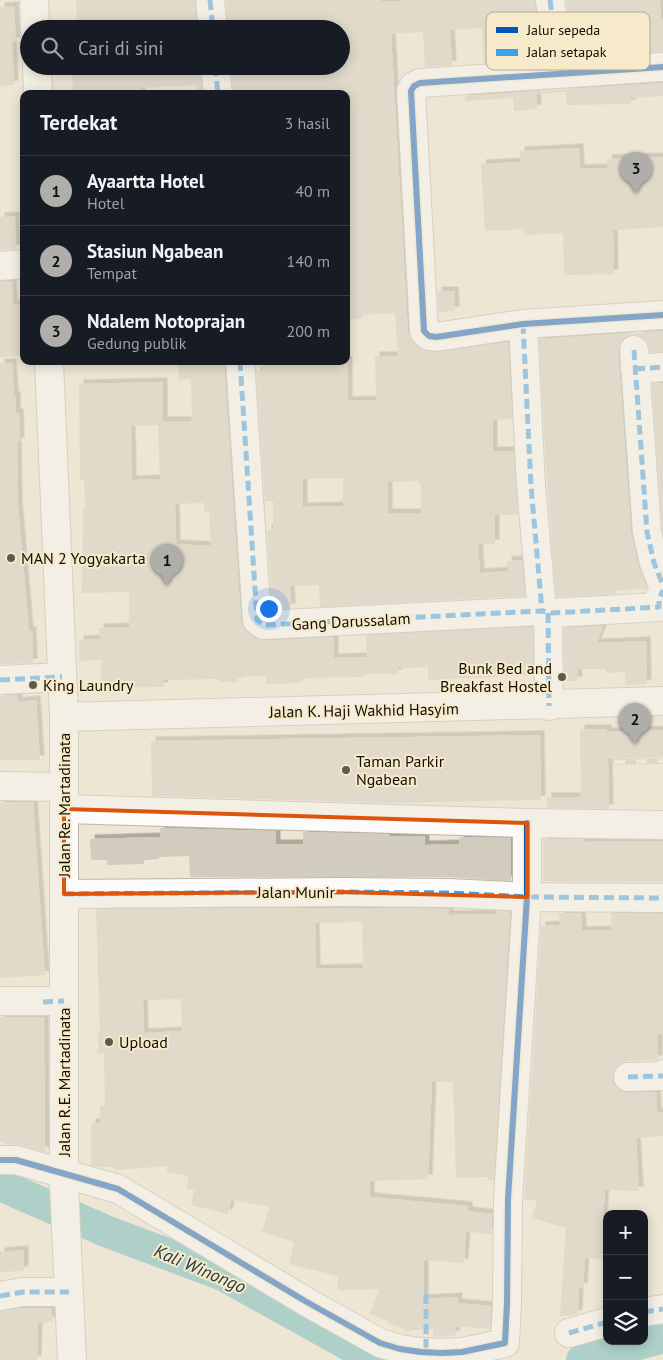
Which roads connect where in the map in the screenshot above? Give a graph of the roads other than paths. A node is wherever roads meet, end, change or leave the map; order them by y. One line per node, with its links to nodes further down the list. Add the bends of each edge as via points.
1 (34, 0): 3 (street)
2 (210, 0): 4 (street)
3 (35, 20)
4 (211, 20)
5 (663, 67): 6 (street)
6 (650, 68)
7 (560, 70): 9 (street)
8 (612, 70): 9 (street)
9 (560, 73): 17 (street, via 420,83 411,90 424,332 436,337)
10 (37, 75): 12 (street)
11 (217, 75): 13 (street)
12 (38, 90)
13 (218, 90)
14 (20, 264): 15 (street)
15 (0, 266)
16 (663, 315): 17 (street)
17 (523, 324): 23 (street, via 531,486)
18 (49, 365): 24 (street, Jalan Re. Martadinata)
19 (240, 365): 23 (street, Gang Darussalam, via 257,620 260,624)
20 (663, 367): 21 (street, via 634,360 646,532)
21 (663, 585)
22 (663, 590): 23 (street, Gang Darussalam, via 659,607)
23 (545, 612): 27 (street)
24 (62, 677): 25 (street); 28 (street, Jalan Re. Martadinata)
25 (0, 680)
26 (663, 702): 27 (street, Jalan K. Haji Wakhid Hasyim)
27 (549, 706): 28 (street, Jalan K. Haji Wakhid Hasyim)
28 (64, 717): 30 (street, Jalan Re. Martadinata)
29 (0, 786): 30 (street)
30 (64, 798): 31 (street); 33 (street, Jalan Re. Martadinata)
31 (526, 823): 32 (street); 34 (street)
32 (663, 825)
33 (64, 894): 34 (street, Jalan Munir, via 342,892); 36 (street, Jalan R.E. Martadinata)
34 (527, 897): 35 (street, Jalan Munir); 43 (street, via 508,1199 505,1343 442,1353 400,1349 380,1343 118,1190 89,1180)
35 (663, 898)
36 (64, 1001): 37 (street); 43 (street, Jalan R.E. Martadinata)
37 (0, 1002)
38 (663, 1065): 39 (street)
39 (663, 1070)
40 (663, 1074): 41 (street)
41 (628, 1077)
42 (0, 1160): 43 (street, via 16,1160)
43 (64, 1179): 44 (street, Jalan R.E. Martadinata)
44 (69, 1292): 45 (street, via 23,1292); 50 (street, Jalan R.E. Martadinata)
45 (0, 1296)
46 (663, 1309): 47 (street)
47 (648, 1311)
48 (603, 1323): 49 (street)
49 (570, 1333)
50 (72, 1360)

